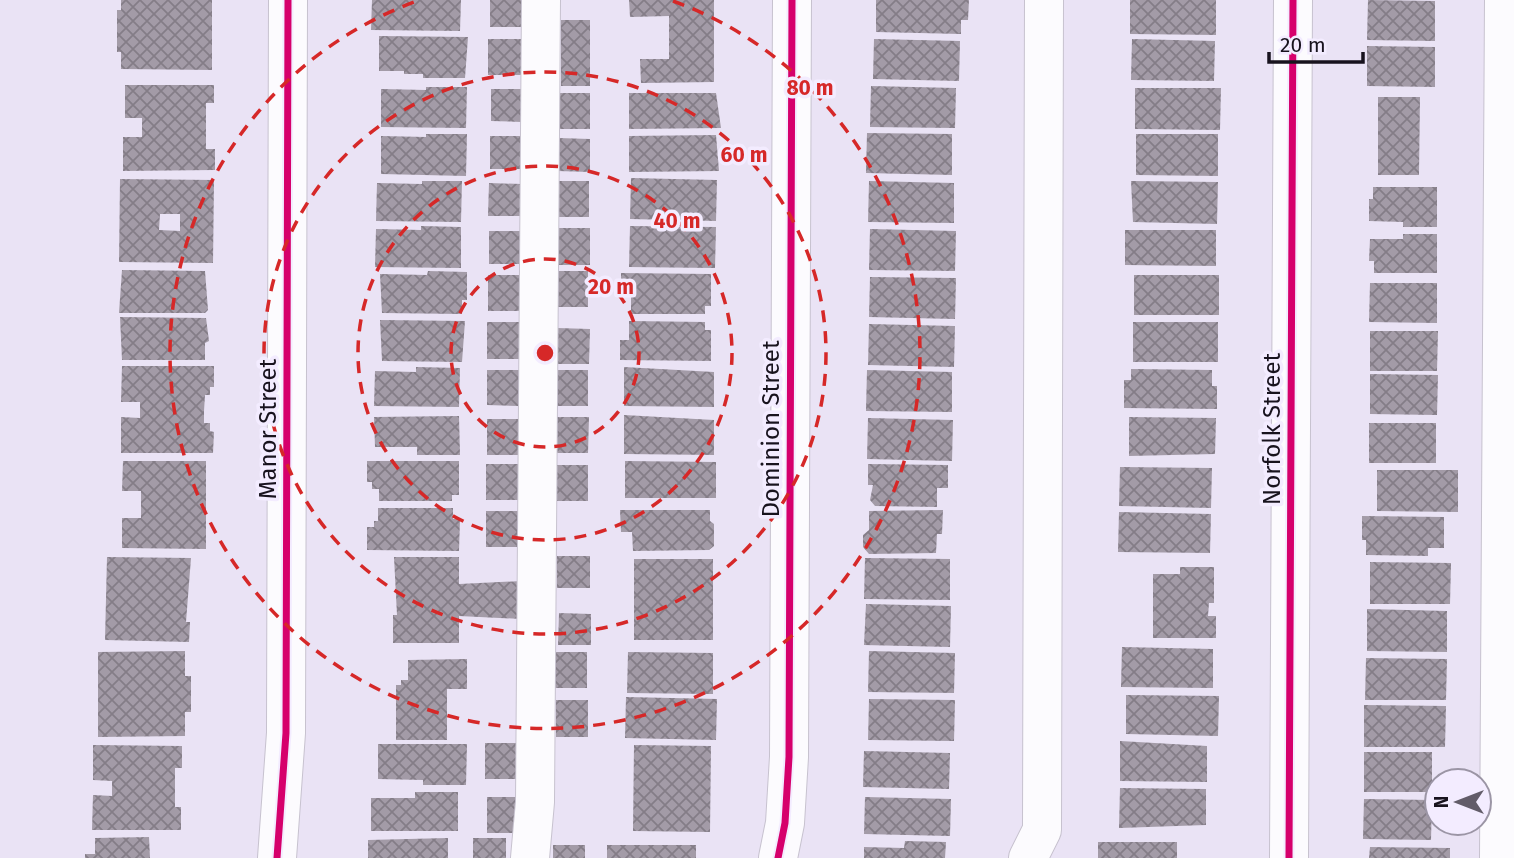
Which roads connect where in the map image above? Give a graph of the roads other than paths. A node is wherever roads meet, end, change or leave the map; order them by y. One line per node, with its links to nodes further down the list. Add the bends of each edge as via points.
1 (288, 0): 7 (street, Manor Street, via 286,733)
2 (541, 0): 8 (street, via 535,802)
3 (792, 0): 9 (street, Dominion Street, via 789,757)
4 (1044, 0): 10 (street, via 1042,830)
5 (1293, 0): 11 (street, Norfolk Street)
6 (1504, 0): 12 (street)
7 (277, 858)
8 (530, 858)
9 (778, 858)
10 (1028, 858)
11 (1289, 858)
12 (1499, 858)

